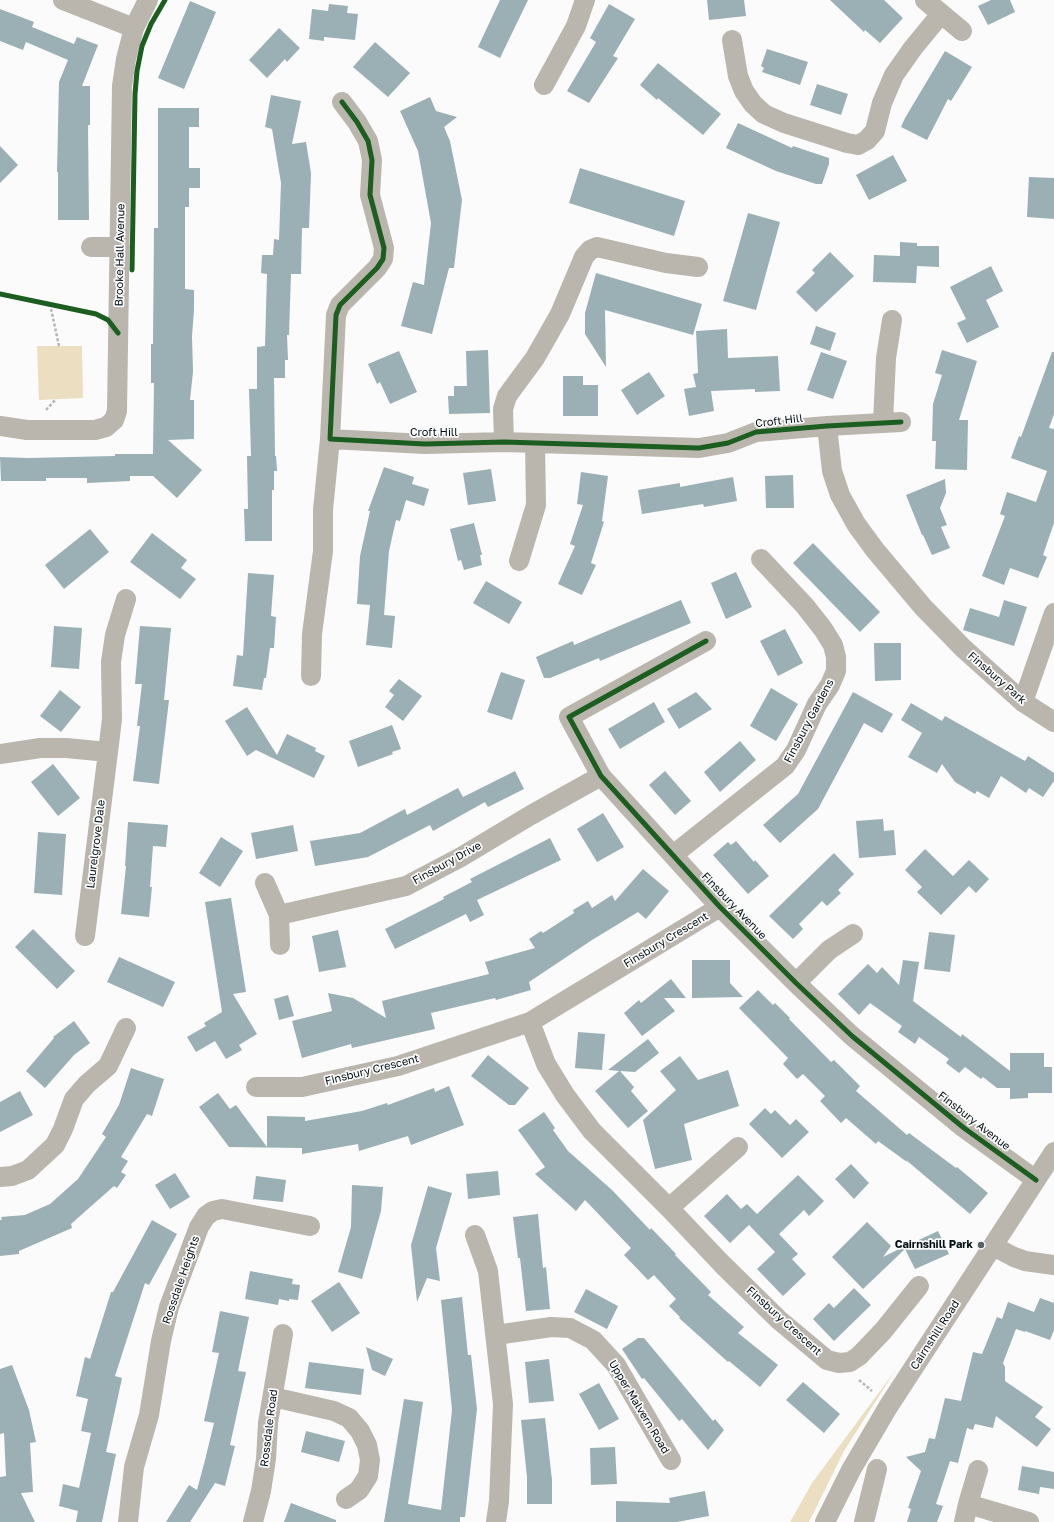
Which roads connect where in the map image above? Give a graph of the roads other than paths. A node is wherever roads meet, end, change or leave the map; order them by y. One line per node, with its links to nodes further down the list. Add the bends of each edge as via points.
1 (63, 0): 6 (street)
2 (148, 0): 6 (street, Brooke Hall Avenue)
3 (585, 0): 9 (street, via 576,26)
4 (925, 0): 5 (street)
5 (941, 14): 7 (street); 8 (street, via 894,75 874,131 868,140 858,145 784,123 764,114 744,91 738,76)
6 (134, 28): 12 (street, Brooke Hall Avenue, via 122,86)
7 (962, 31)
8 (732, 40)
9 (544, 84)
10 (342, 102): 17 (street, via 368,141 372,160 370,195 384,248 383,259 377,268 340,305 336,315)
11 (92, 247): 12 (street)
12 (120, 247): 15 (street, Brooke Hall Avenue, via 117,411 114,420 106,427 95,430 27,430)
13 (698, 267): 18 (street, via 666,263 597,247 590,250 584,257 560,314 535,358 507,396 503,409)
14 (892, 320): 16 (street, Croft Hill, via 886,358 892,422)
15 (0, 426)
16 (827, 426): 19 (street, Croft Hill, via 756,432 728,443 700,448); 26 (street, Finsbury Park, via 832,471 840,495 856,524 875,550 944,629)
17 (330, 439): 18 (street, Croft Hill, via 425,444); 25 (street, via 323,510 323,551 312,634)
18 (504, 442): 19 (street, Croft Hill)
19 (535, 443): 21 (street, via 536,504)
20 (761, 560): 31 (street, Finsbury Gardens, via 806,606 823,628 833,645 836,671 817,704 796,750 785,766)
21 (519, 561)
22 (126, 599): 28 (street, Laurelgrove Dale, via 115,635 111,662 112,719)
23 (1054, 613): 26 (street)
24 (706, 641): 30 (street, Finsbury Avenue, via 569,717)
25 (311, 676)
26 (1023, 702): 27 (street, Finsbury Park)
27 (1054, 722)
28 (108, 752): 29 (street, via 40,748); 36 (street, Laurelgrove Dale)
29 (0, 754)
30 (602, 776): 31 (street, Finsbury Avenue); 34 (street, Finsbury Drive, via 406,886)
31 (672, 855): 33 (street, Finsbury Avenue)
32 (265, 883): 34 (street)
33 (720, 907): 38 (street, Finsbury Avenue); 39 (street, Finsbury Crescent)
34 (279, 915): 37 (street)
35 (853, 934): 38 (street, via 829,950)
36 (85, 936)
37 (280, 944)
38 (796, 983): 45 (street, Finsbury Avenue, via 852,1036 964,1128)
39 (530, 1022): 41 (street, Finsbury Crescent, via 398,1066 302,1087); 46 (street, Finsbury Crescent, via 546,1064 565,1095 592,1131)
40 (126, 1028): 44 (street, via 108,1066 74,1099 55,1145 28,1170)
41 (256, 1087)
42 (738, 1147): 46 (street)
43 (1054, 1152): 45 (street, Cairnshill Road)
44 (0, 1177)
45 (1036, 1180): 49 (street, Cairnshill Road)
46 (669, 1208): 51 (street, Finsbury Crescent, via 779,1320 827,1360 839,1364 850,1362 859,1356)
47 (310, 1226): 60 (street, Rossdale Heights, via 222,1209 206,1216 169,1307 160,1341 149,1415 134,1467)
48 (475, 1235): 53 (street, via 488,1271)
49 (993, 1246): 50 (street, via 1025,1261); 63 (street, Cairnshill Road, via 874,1430)
50 (1054, 1265)
51 (919, 1286)
52 (283, 1334): 54 (street, Rossdale Road)
53 (496, 1335): 55 (street, Upper Malvern Road, via 545,1328 570,1328 593,1340 616,1365); 62 (street, via 503,1404)
54 (273, 1397): 58 (street, via 334,1411 349,1418 360,1431 367,1445 370,1460 368,1476 359,1490); 61 (street, Rossdale Road, via 261,1491)
55 (671, 1460)
56 (877, 1469): 64 (street)
57 (978, 1470): 59 (street)
58 (346, 1499)
59 (966, 1513): 65 (street)
60 (128, 1522)
61 (253, 1522)
62 (496, 1522)
63 (825, 1522)
64 (864, 1522)
65 (1029, 1522)

